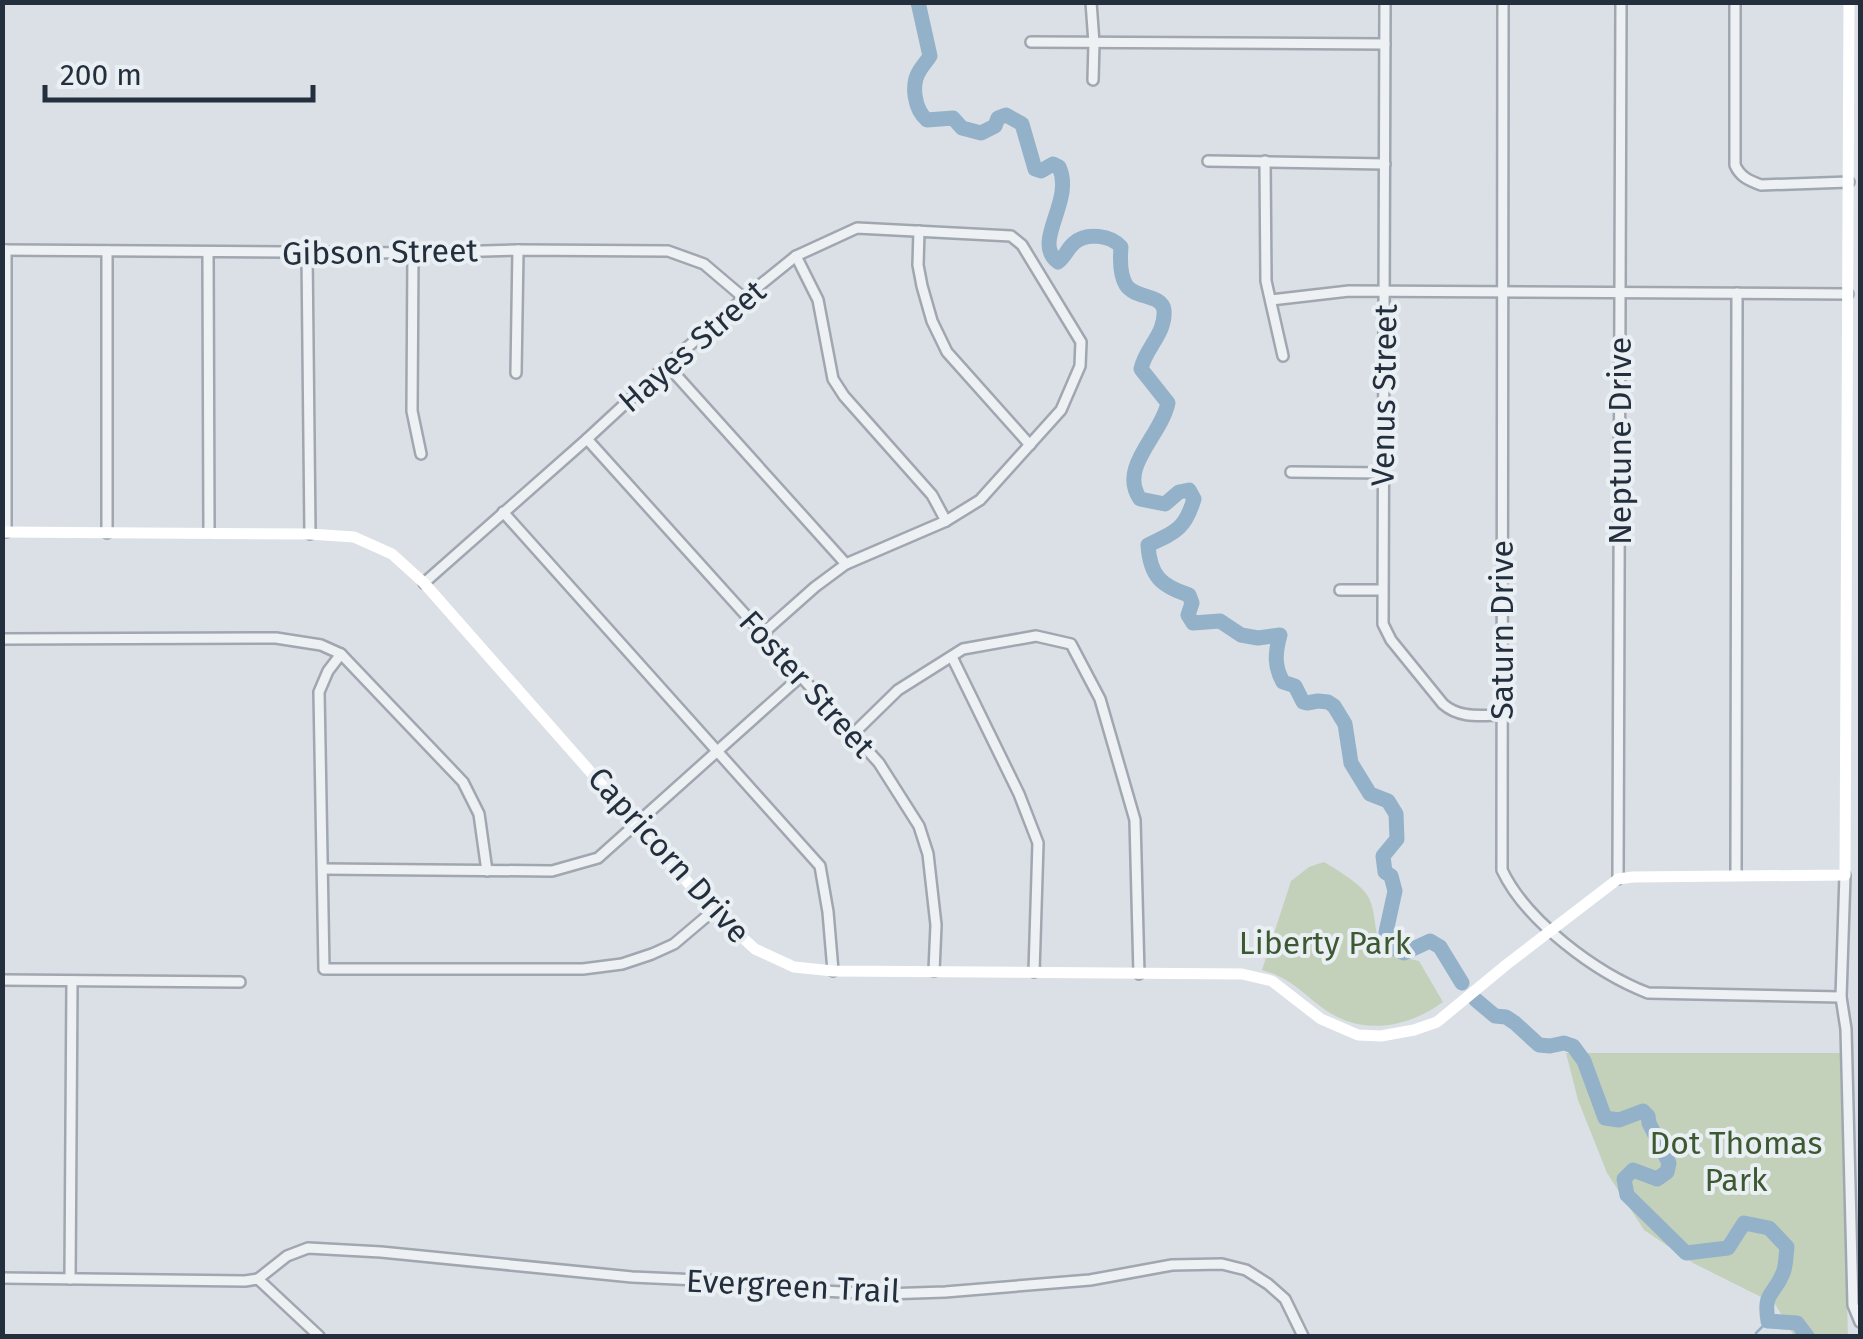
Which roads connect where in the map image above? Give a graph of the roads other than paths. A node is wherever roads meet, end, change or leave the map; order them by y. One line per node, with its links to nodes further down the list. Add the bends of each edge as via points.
1 (1091, 2): 8 (street)
2 (1385, 2): 9 (street, Venus Street)
3 (1503, 2): 24 (street, Saturn Drive)
4 (1622, 2): 25 (street, Neptune Drive)
5 (1735, 2): 14 (street, via 1738,172 1762,185)
6 (1849, 2): 14 (street)
7 (1031, 42): 8 (street)
8 (1094, 43): 9 (street); 10 (street)
9 (1384, 44): 13 (street, Venus Street)
10 (1093, 80)
11 (1208, 161): 12 (street)
12 (1265, 161): 13 (street); 29 (street)
13 (1384, 164): 23 (street, Venus Street)
14 (1848, 182): 27 (street)
15 (919, 232): 22 (street, Hayes Street, via 857,228); 34 (street, via 922,286 947,352); 34 (street, Hayes Street, via 1011,236 1081,342 1080,366 1061,410)
16 (4, 250): 18 (street, Gibson Street); 40 (street)
17 (518, 250): 21 (street, Gibson Street); 28 (street, Gibson Street, via 668,251 704,264); 32 (street)
18 (107, 251): 19 (street, Gibson Street); 42 (street)
19 (208, 252): 20 (street, Gibson Street); 41 (street)
20 (307, 253): 21 (street, Gibson Street); 43 (street)
21 (413, 253): 35 (street, via 412,411)
22 (796, 256): 28 (street, Hayes Street); 39 (street, via 818,300 833,378)
23 (1385, 292): 24 (street); 29 (street); 37 (street, Venus Street)
24 (1503, 292): 25 (street); 53 (street, Saturn Drive)
25 (1621, 293): 26 (street); 61 (street, Neptune Drive)
26 (1737, 294): 27 (street); 59 (street)
27 (1848, 294): 60 (street)
28 (744, 298): 31 (street, Hayes Street)
29 (1271, 300): 30 (street)
30 (1283, 356)
31 (666, 365): 33 (street, Hayes Street); 44 (street)
32 (516, 373)
33 (588, 439): 38 (street, Hayes Street); 48 (street, Foster Street)
34 (1030, 444): 39 (street, via 980,500)
35 (421, 454)
36 (1291, 472): 37 (street)
37 (1383, 473): 47 (street, Venus Street)
38 (503, 512): 45 (street, Hayes Street); 55 (street)
39 (946, 520): 44 (street)
40 (4, 532): 42 (street, Capricorn Drive)
41 (209, 532): 42 (street, Capricorn Drive); 43 (street, Capricorn Drive)
42 (107, 533)
43 (310, 534): 45 (street, Capricorn Drive, via 354,537 392,554)
44 (846, 564): 48 (street)
45 (424, 584): 56 (street, Capricorn Drive)
46 (1340, 590): 47 (street)
47 (1382, 590): 53 (street, Venus Street, via 1382,624 1443,704 1467,716)
48 (762, 634): 52 (street, Foster Street)
49 (2, 638): 50 (street, via 276,638)
50 (342, 654): 57 (street, via 319,692); 58 (street, via 462,782 479,814)
51 (952, 656): 54 (street, via 898,690); 66 (street, via 1038,843); 67 (street, via 1036,636 1071,644 1100,699 1135,820)
52 (800, 677): 54 (street, Foster Street); 55 (street)
53 (1502, 716): 63 (street, Saturn Drive, via 1502,870)
54 (852, 734): 65 (street, Foster Street, via 919,826 936,925)
55 (718, 752): 56 (street); 64 (street, via 820,866)
56 (636, 825): 58 (street, via 598,858 552,871); 62 (street, Capricorn Drive)
57 (323, 869): 58 (street); 62 (street, via 324,969 622,964 674,944)
58 (486, 871)
59 (1736, 874): 60 (street); 61 (street)
60 (1844, 875): 71 (street)
61 (1618, 879): 63 (street, Capricorn Drive)
62 (713, 911): 64 (street, Capricorn Drive, via 755,950 794,967)
63 (1550, 932): 67 (street, Capricorn Drive, via 1437,1022 1381,1036 1358,1035 1321,1019 1272,981 1242,974); 71 (street, Saturn Drive, via 1648,993)
64 (833, 971): 65 (street, Capricorn Drive)
65 (934, 971): 66 (street, Capricorn Drive)
66 (1034, 972): 67 (street, Capricorn Drive)
67 (1140, 974)
68 (2, 980): 69 (street)
69 (72, 980): 70 (street); 73 (street)
70 (240, 982)
71 (1841, 997): 75 (street, via 1853,1305)
72 (2, 1278): 73 (street)
73 (70, 1279): 74 (street)
74 (258, 1279): 76 (street); 77 (street, Evergreen Trail, via 308,1248 884,1294 1222,1264 1268,1284 1286,1300)
75 (1860, 1322)
76 (319, 1336)
77 (1303, 1336)

